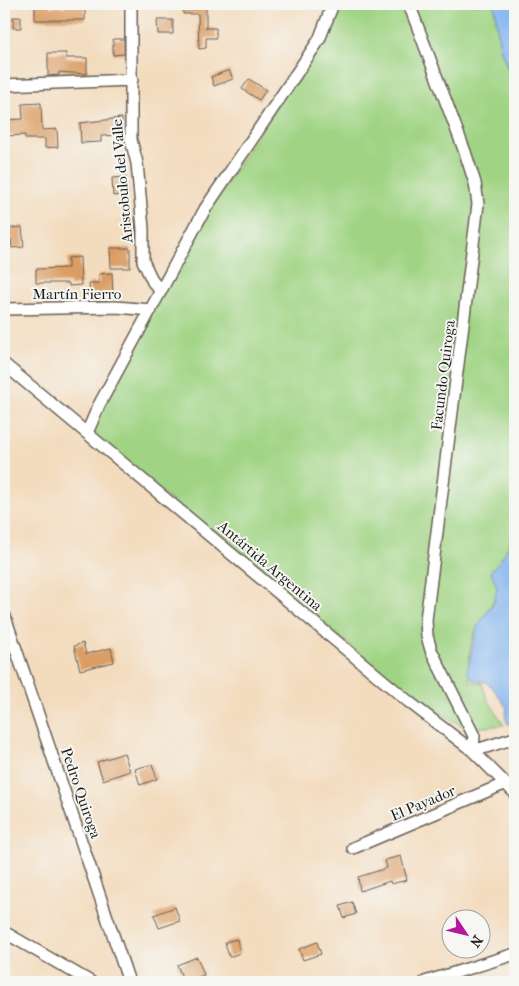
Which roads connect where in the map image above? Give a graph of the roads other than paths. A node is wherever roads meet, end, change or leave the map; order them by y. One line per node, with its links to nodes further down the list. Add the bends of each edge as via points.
1 (131, 4): 4 (street, Aristobulo del Valle)
2 (333, 4): 6 (street, via 319,40 205,209)
3 (409, 4): 13 (street, Facundo Quiroga, via 465,152 478,204 426,620 431,650 474,736)
4 (132, 80): 5 (street); 6 (street, Aristobulo del Valle, via 131,140 137,163 143,261)
5 (4, 85)
6 (161, 291): 8 (street)
7 (4, 309): 8 (street, Martín Fierro, via 116,307)
8 (151, 310): 10 (street, via 99,405)
9 (4, 364): 10 (street, Antártida Argentina)
10 (88, 433): 13 (street, Antártida Argentina, via 409,702)
11 (4, 614): 20 (street, Pedro Quiroga)
12 (515, 738): 13 (street)
13 (473, 751): 14 (street, Antártida Argentina)
14 (504, 784): 15 (street, Antártida Argentina); 16 (street, El Payador)
15 (515, 793)
16 (353, 848)
17 (4, 932): 19 (street)
18 (515, 954): 21 (street)
19 (92, 982)
20 (129, 982)
21 (425, 982)

